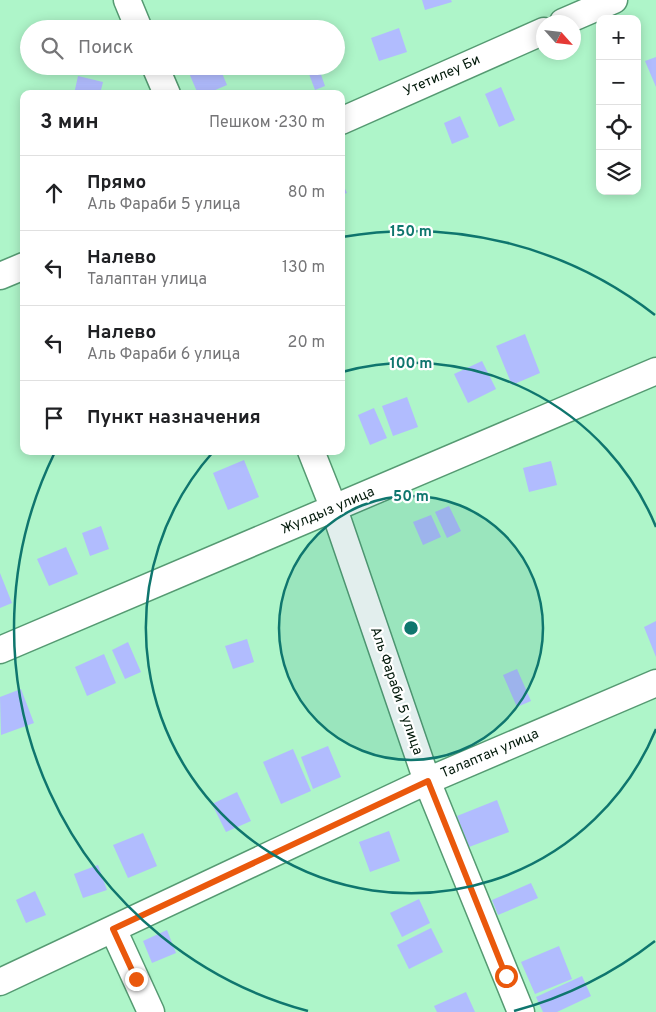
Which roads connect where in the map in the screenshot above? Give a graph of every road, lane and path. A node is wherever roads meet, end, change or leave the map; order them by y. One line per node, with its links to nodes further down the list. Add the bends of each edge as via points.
1 (127, 0): 4 (street)
2 (614, 0): 3 (street)
3 (579, 15)
4 (135, 20)
5 (536, 35): 8 (street, Утетилеу Би)
6 (159, 75): 7 (street)
7 (165, 90)
8 (345, 119)
9 (20, 268): 10 (street)
10 (0, 276)
11 (656, 371): 13 (street, Жулдыз улица)
12 (313, 455): 13 (street, Аль Фараби 5 улица)
13 (334, 509): 14 (street, Жулдыз улица); 16 (street, Аль Фараби 5 улица)
14 (0, 650)
15 (656, 683): 16 (street, Талаптан улица)
16 (428, 781): 17 (street, Талаптан улица); 20 (street, Аль Фараби 5 улица)
17 (113, 929): 18 (street, Талаптан улица); 19 (street)
18 (0, 982)
19 (151, 1012)
20 (521, 1012)

